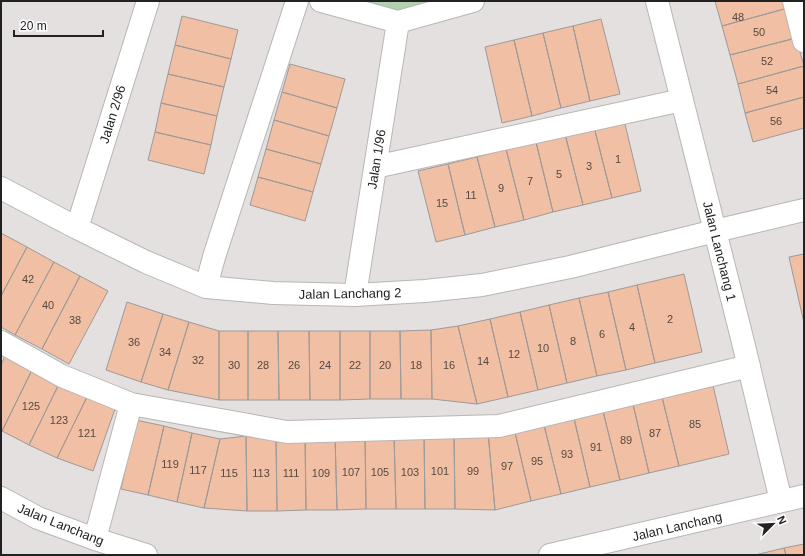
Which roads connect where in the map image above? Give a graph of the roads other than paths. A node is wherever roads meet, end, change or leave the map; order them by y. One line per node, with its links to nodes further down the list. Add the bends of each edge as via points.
1 (148, 1): 13 (street, Jalan 2/96)
2 (297, 1): 15 (street)
3 (321, 1): 7 (street)
4 (474, 1): 7 (street)
5 (657, 1): 9 (street, Jalan Lanchang 1)
6 (794, 1): 8 (street)
7 (398, 22): 10 (street, Jalan 1/96)
8 (804, 41)
9 (682, 100): 10 (street); 14 (street, Jalan Lanchang 1)
10 (375, 168): 16 (street, Jalan 1/96)
11 (1, 188): 13 (street, Jalan Lanchang 2)
12 (804, 210): 14 (street, Jalan Lanchang 2)
13 (77, 228): 15 (street, Jalan Lanchang 2, via 146,262)
14 (715, 231): 16 (street, Jalan Lanchang 2, via 570,267 482,285); 18 (street, Jalan Lanchang 1)
15 (206, 287): 16 (street, Jalan Lanchang 2, via 273,293)
16 (355, 295)
17 (1, 342): 19 (street, via 62,376)
18 (749, 366): 19 (street, via 499,426 287,432); 22 (street, Jalan Lanchang 1)
19 (132, 404): 23 (street)
20 (804, 496): 22 (street, Jalan Lanchang)
21 (1, 498): 23 (street, Jalan Lanchang, via 38,518)
22 (781, 501): 25 (street, Jalan Lanchang)
23 (95, 539): 24 (street, Jalan Lanchang)
24 (146, 555)
25 (552, 555)

